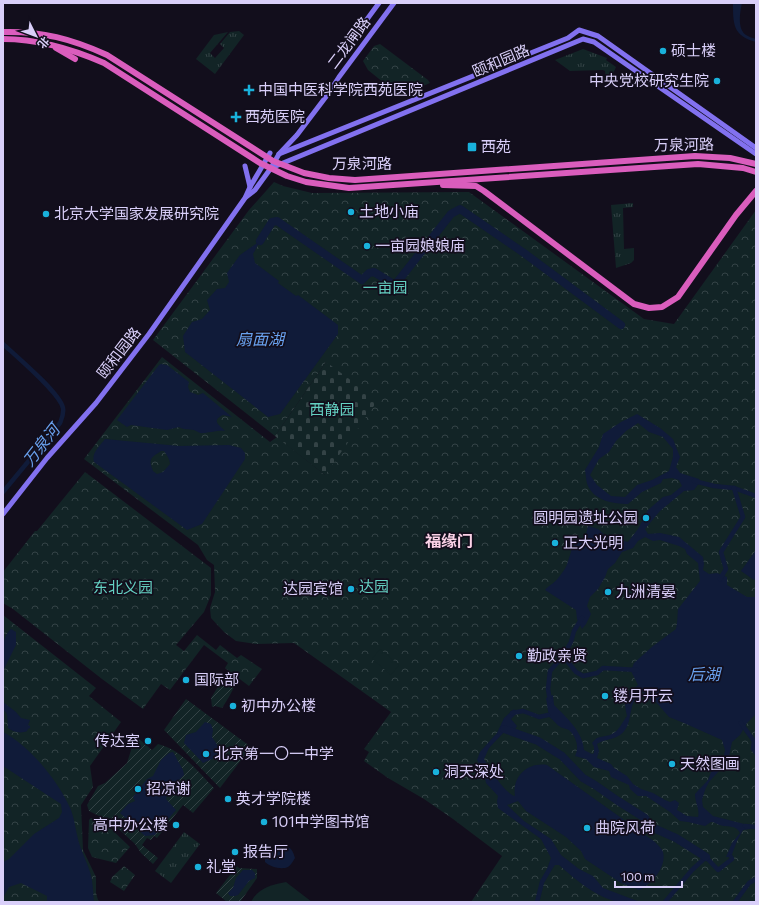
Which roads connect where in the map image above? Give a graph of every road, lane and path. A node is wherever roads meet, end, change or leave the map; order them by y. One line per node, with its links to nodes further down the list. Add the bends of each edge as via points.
1 (379, 3): 3 (main road, 二龙闸路)
2 (394, 3): 10 (main road, 二龙闸路, via 297,135)
3 (365, 22)
4 (3, 32): 12 (highway, 万泉河路, via 48,35 83,44 107,55 273,161 304,173 329,178 355,180 695,156 730,158)
5 (3, 39): 6 (highway, 万泉河路)
6 (46, 43): 7 (highway); 16 (highway, 万泉河路, via 80,52 98,60 250,157 287,176 306,182 349,188)
7 (75, 59)
8 (756, 148): 10 (main road, 颐和园路, via 598,36 579,30 568,38)
9 (270, 153): 17 (main road, 颐和园路)
10 (279, 154): 14 (main road, 二龙闸路)
11 (756, 154): 14 (main road, 颐和园路, via 594,42 583,39)
12 (756, 164)
13 (245, 166): 17 (main road)
14 (271, 168): 19 (main road, 颐和园路, via 255,190)
15 (756, 172): 16 (highway, 万泉河路, via 743,168 698,164)
16 (438, 182): 18 (highway, via 446,186 476,186 634,304 649,308 662,307 678,297)
17 (250, 186): 19 (main road, 颐和园路)
18 (756, 191)
19 (245, 198): 20 (main road, 颐和园路, via 96,403)
20 (3, 514)

